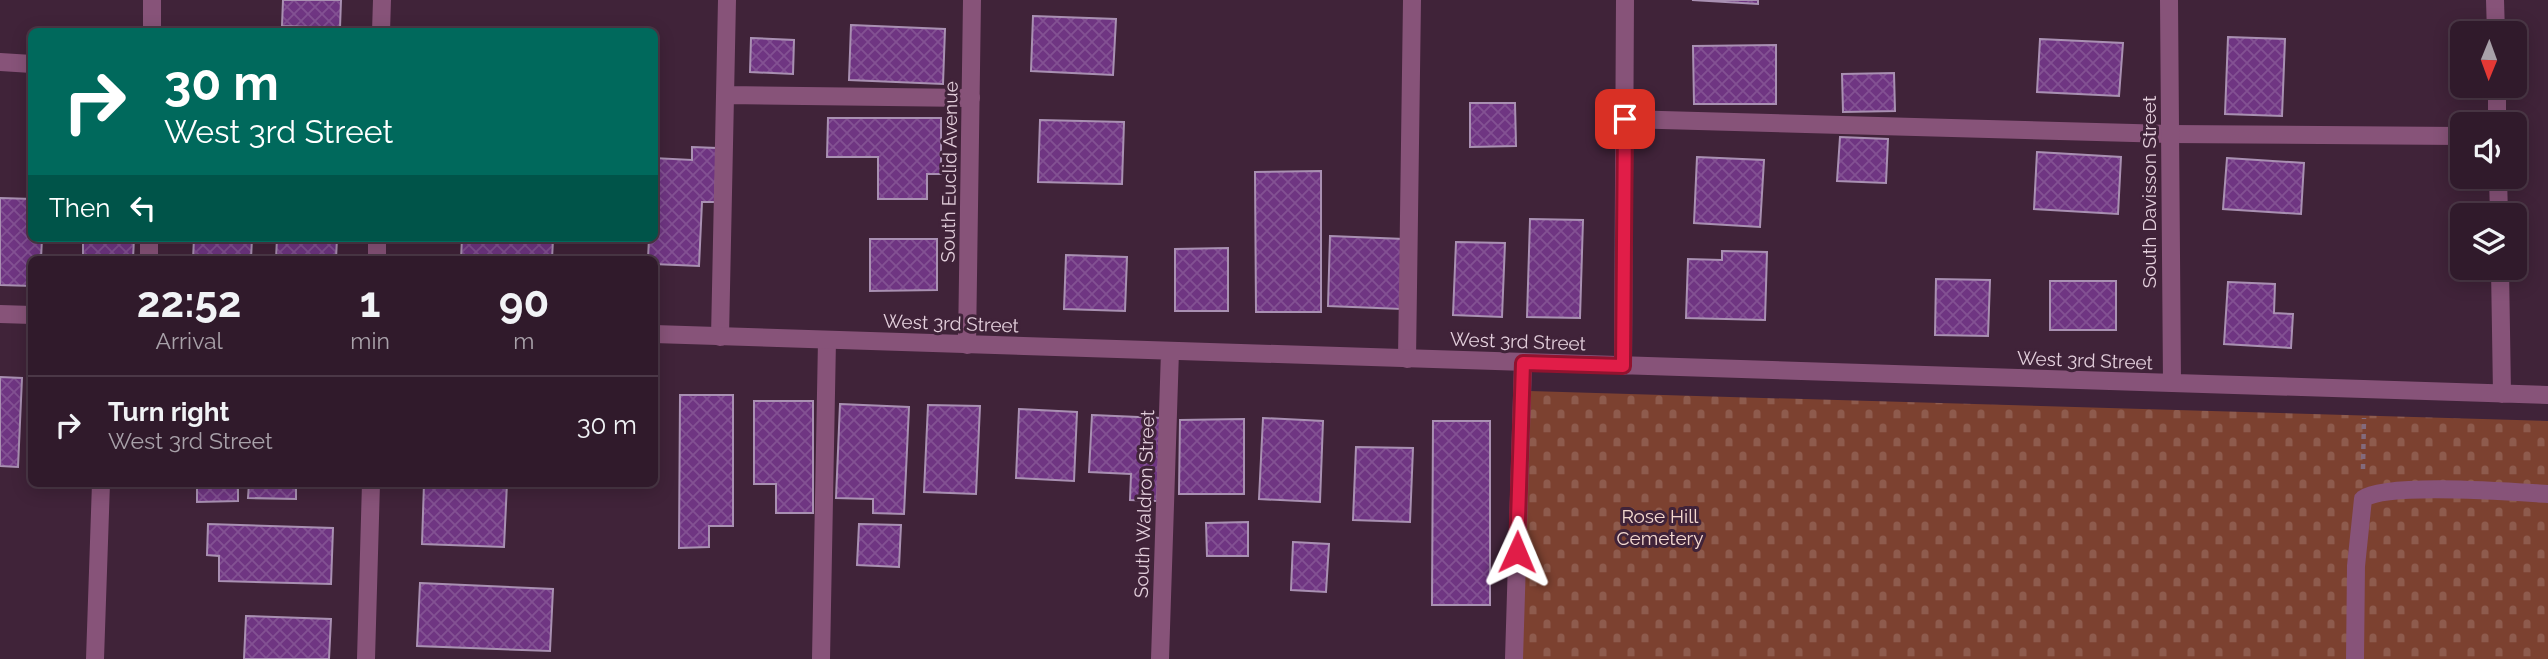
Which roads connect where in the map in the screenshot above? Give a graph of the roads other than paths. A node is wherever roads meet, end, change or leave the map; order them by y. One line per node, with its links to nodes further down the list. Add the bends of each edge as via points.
1 (152, 0): 10 (street)
2 (382, 0): 11 (street)
3 (727, 0): 14 (street)
4 (972, 0): 15 (street, South Euclid Avenue)
5 (1412, 0): 27 (street)
6 (1625, 0): 16 (street)
7 (2169, 0): 17 (street, South Davisson Street)
8 (2495, 0): 9 (street)
9 (2496, 21)
10 (152, 28)
11 (382, 28)
12 (0, 62): 13 (street)
13 (28, 64)
14 (726, 95): 15 (street); 23 (street)
15 (971, 98): 25 (street, South Euclid Avenue)
16 (1625, 119): 17 (street); 29 (street)
17 (2170, 134): 18 (street); 30 (street, South Davisson Street)
18 (2450, 136)
19 (2500, 280): 31 (street)
20 (0, 314): 21 (street)
21 (28, 315)
22 (658, 334): 23 (street, West 3rd Street)
23 (720, 337): 24 (street, West 3rd Street)
24 (827, 340): 25 (street, West 3rd Street); 38 (street)
25 (967, 345): 26 (street, West 3rd Street)
26 (1170, 351): 27 (street, West 3rd Street); 39 (street, South Waldron Street)
27 (1407, 359): 28 (street, West 3rd Street)
28 (1523, 363): 29 (street, West 3rd Street); 40 (street)
29 (1623, 366): 30 (street, West 3rd Street)
30 (2172, 383): 31 (street, West 3rd Street)
31 (2502, 394): 32 (street, West 3rd Street)
32 (2548, 395)
33 (101, 487): 36 (street)
34 (371, 487): 37 (street)
35 (2548, 494): 41 (street, via 2437,489 2378,493 2363,499 2356,566)
36 (95, 659)
37 (366, 659)
38 (821, 659)
39 (1160, 659)
40 (1514, 659)
41 (2355, 659)

